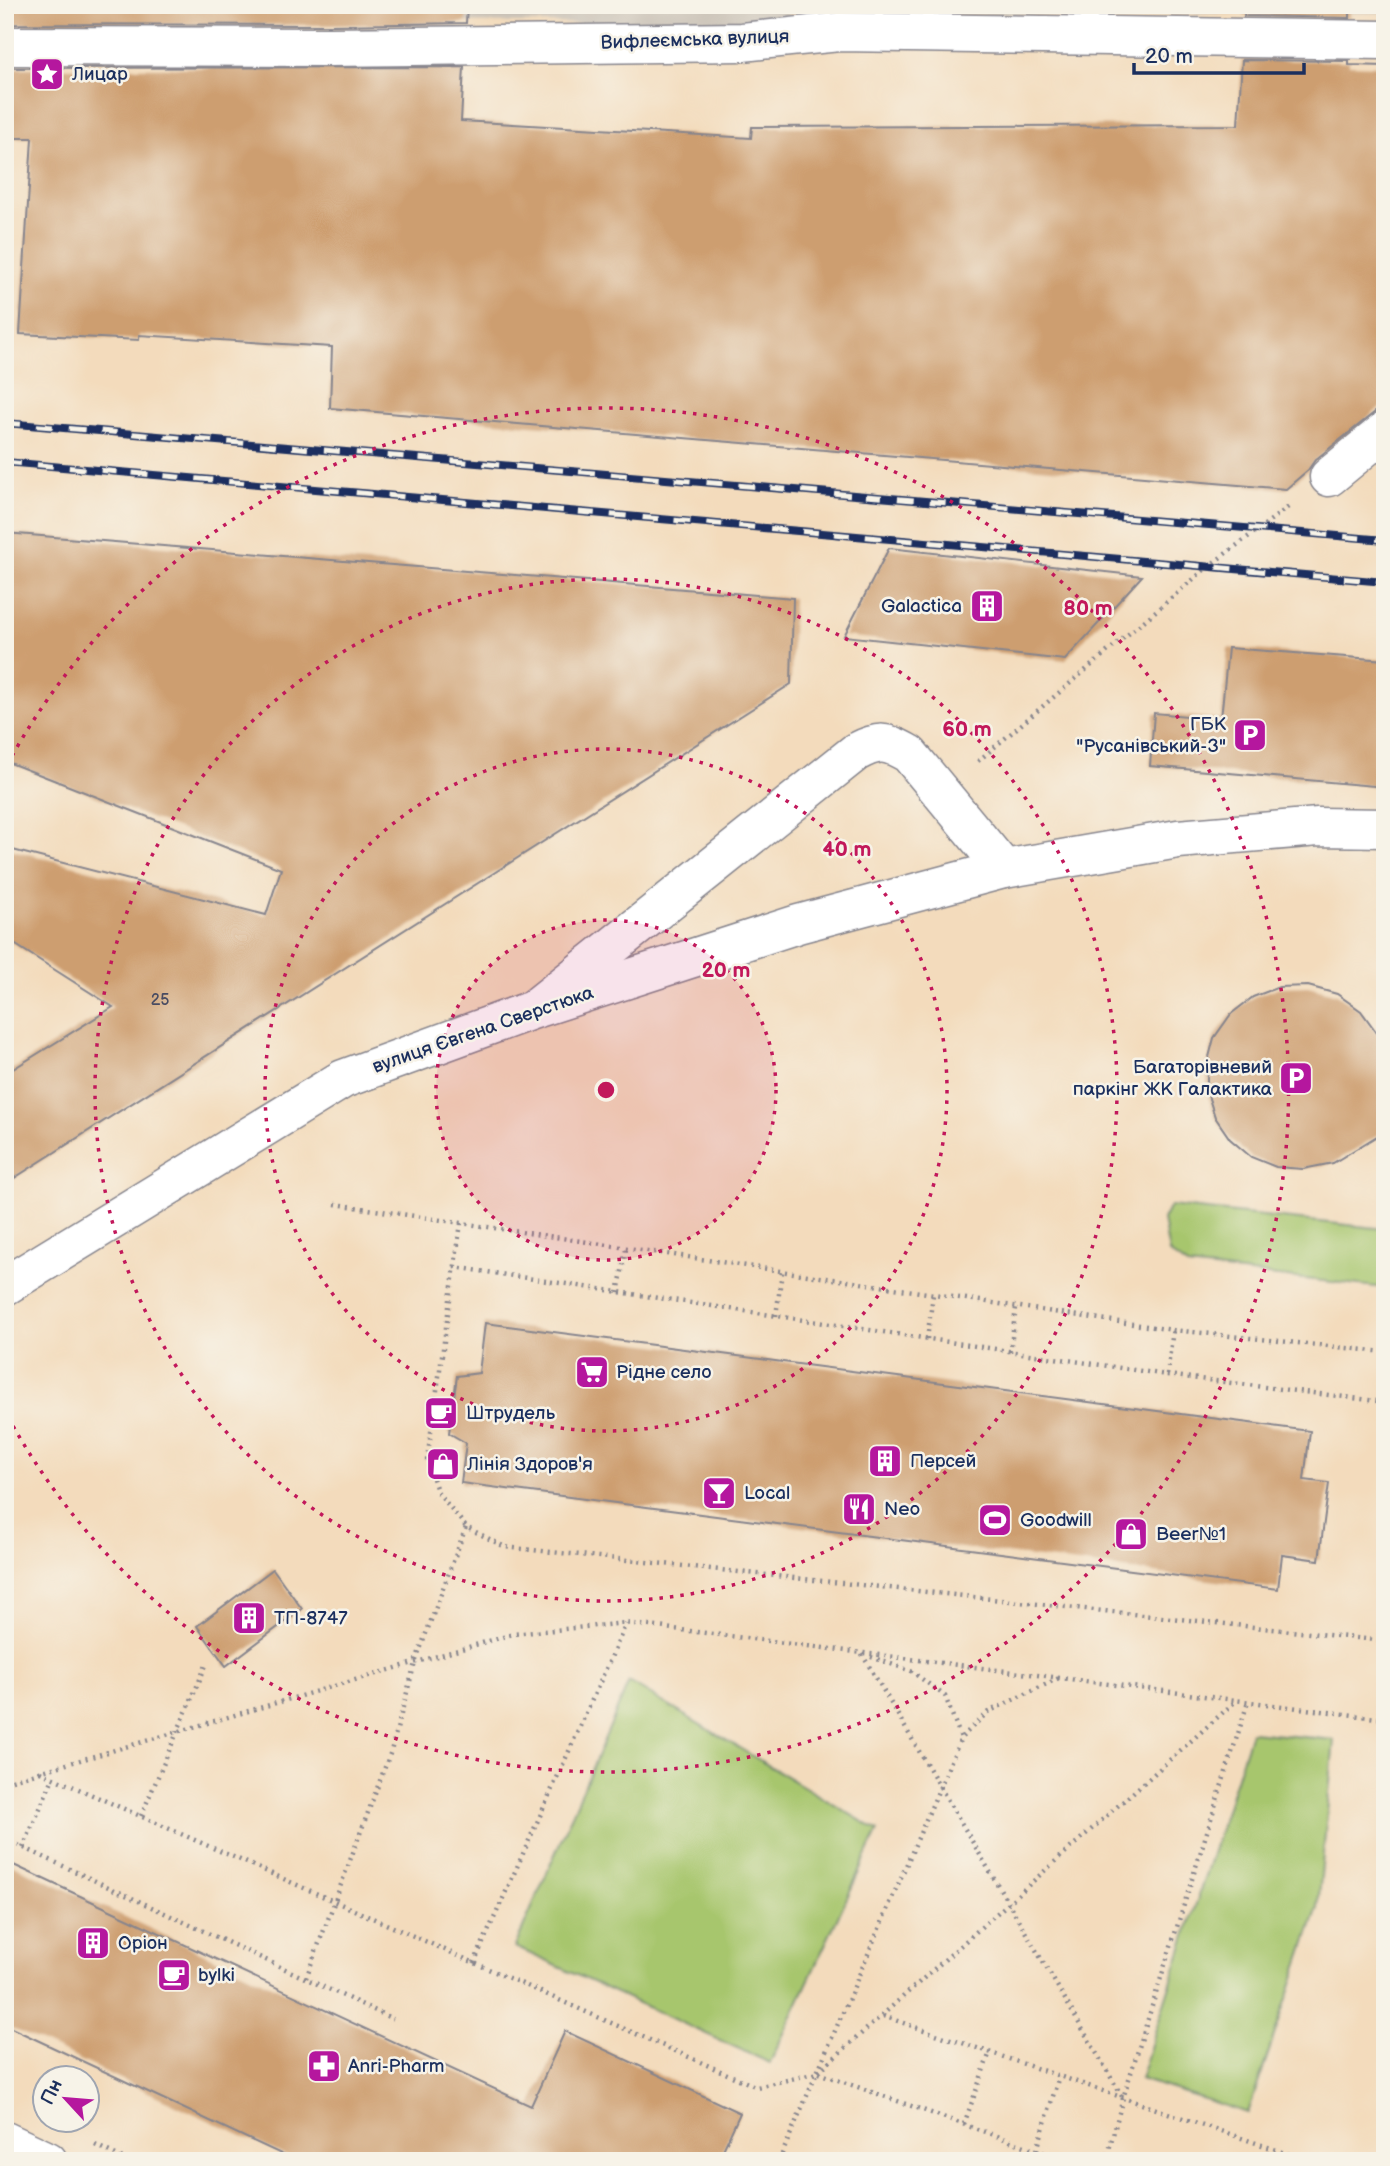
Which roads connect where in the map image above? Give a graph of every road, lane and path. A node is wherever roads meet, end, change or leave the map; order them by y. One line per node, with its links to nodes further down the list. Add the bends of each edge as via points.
1 (1385, 40): 2 (main road, Вифлеємська вулиця, via 839,32 742,42)
2 (5, 46)
3 (1385, 431): 4 (main road)
4 (1329, 477): 5 (path, via 1209,566)
5 (941, 792): 7 (main road); 8 (main road, via 909,754 892,744 874,743 856,752)
6 (1385, 828): 7 (main road, вулиця Євгена Сверстюка, via 1318,827 1178,839)
7 (1004, 869): 8 (main road, вулиця Євгена Сверстюка, via 799,924)
8 (532, 1010): 14 (main road, вулиця Євгена Сверстюка, via 343,1079)
9 (335, 1205): 10 (path)
10 (461, 1223): 11 (path); 12 (path)
11 (626, 1249): 13 (path); 15 (path)
12 (454, 1267): 15 (path); 25 (path, via 427,1460 437,1491)
13 (782, 1272): 16 (path); 18 (path)
14 (5, 1286)
15 (618, 1293): 18 (path)
16 (933, 1295): 17 (path); 20 (path)
17 (1017, 1307): 19 (path); 21 (path)
18 (776, 1317): 20 (path)
19 (1173, 1330): 22 (path); 23 (path)
20 (927, 1339): 21 (path)
21 (1010, 1352): 23 (path)
22 (1385, 1352)
23 (1167, 1375): 24 (path)
24 (1385, 1402)
25 (467, 1527): 27 (path, via 505,1547); 30 (path)
26 (626, 1623): 28 (path); 30 (path, via 513,1634); 46 (path)
27 (1385, 1641)
28 (862, 1653): 31 (path); 36 (path, via 911,1671 945,1696); 40 (path)
29 (207, 1663): 35 (path)
30 (415, 1663): 35 (path); 44 (path, via 391,1751)
31 (1059, 1678): 32 (path); 36 (path, via 988,1712)
32 (1237, 1700): 33 (path); 45 (path)
33 (1248, 1702): 34 (path); 53 (path)
34 (1385, 1719)
35 (178, 1732): 37 (path); 41 (path)
36 (961, 1738): 40 (path)
37 (40, 1772): 38 (path); 39 (path)
38 (53, 1777): 41 (path); 43 (path)
39 (5, 1782)
40 (940, 1786): 45 (path); 51 (path)
41 (141, 1816): 44 (path)
42 (5, 1839): 43 (path)
43 (23, 1848): 47 (path)
44 (335, 1901): 46 (path); 47 (path)
45 (1009, 1903): 48 (path); 53 (path)
46 (474, 1963): 51 (path, via 757,2087)
47 (306, 1978): 49 (path)
48 (882, 2016): 50 (path); 51 (path)
49 (393, 2019)
50 (990, 2052): 52 (path); 54 (path)
51 (817, 2073): 54 (path); 59 (path)
52 (1059, 2076): 53 (path); 57 (path)
53 (1123, 2098): 56 (path); 61 (path)
54 (964, 2124): 57 (path)
55 (5, 2141): 58 (main road)
56 (1275, 2149): 62 (path); 63 (path)
57 (1037, 2150): 60 (path)
58 (48, 2161)
59 (779, 2161)
60 (1067, 2161)
61 (1106, 2161)
62 (1272, 2161)
63 (1309, 2161)

